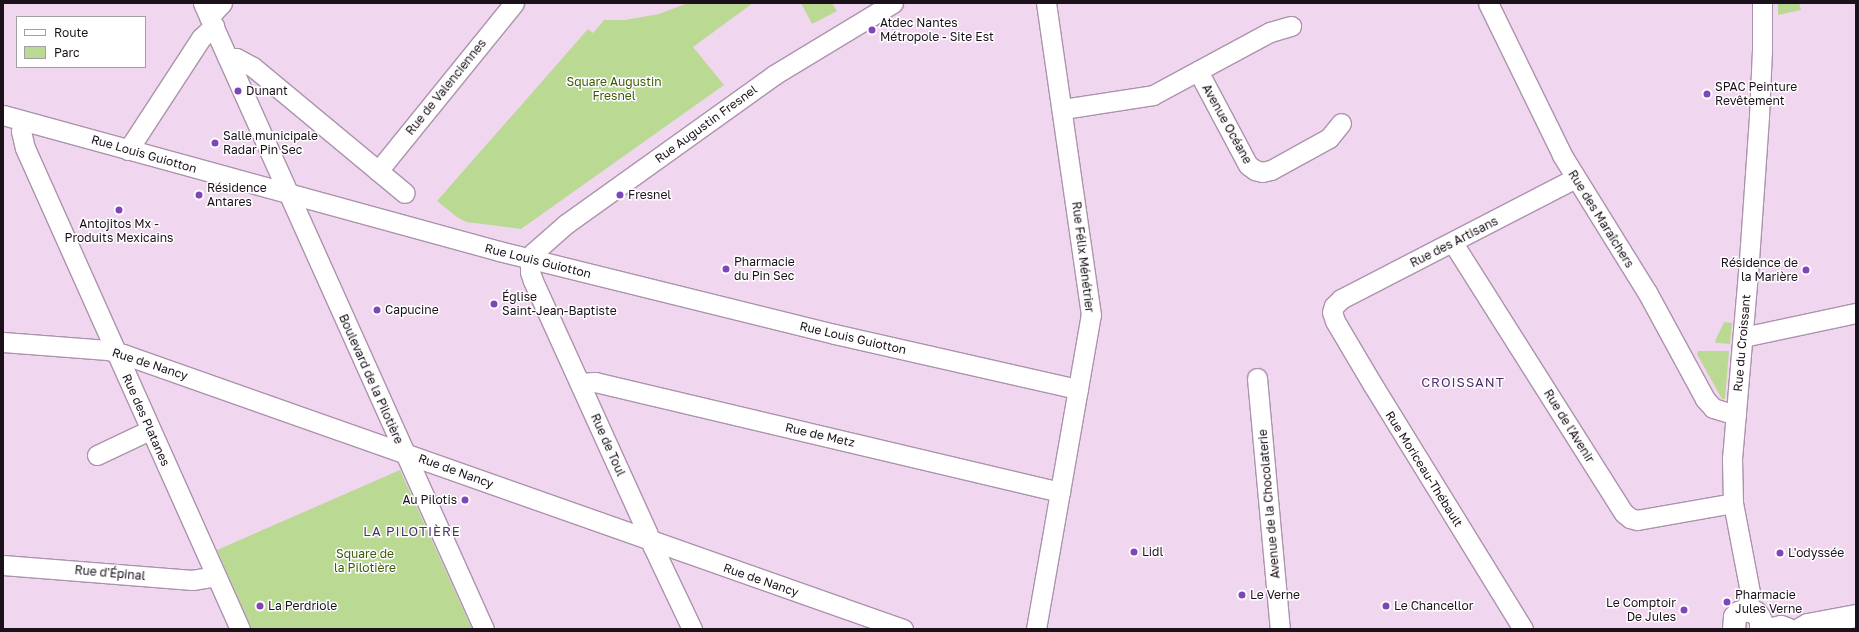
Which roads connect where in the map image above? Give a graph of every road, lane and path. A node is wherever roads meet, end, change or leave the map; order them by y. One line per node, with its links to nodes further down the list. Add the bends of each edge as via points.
1 (222, 3): 7 (street)
2 (514, 3): 16 (street, Rue de Valenciennes)
3 (893, 3): 21 (street, Rue Augustin Fresnel, via 774,75 566,224 533,253)
4 (1046, 3): 11 (street, Rue Félix Ménétrier)
5 (1488, 3): 17 (street, Rue des Maraîchers)
6 (1762, 3): 24 (street, Rue du Croissant, via 1759,116)
7 (209, 15): 9 (street, Boulevard de la Pilotière); 15 (street, via 201,38)
8 (1291, 26): 10 (street, Avenue Océane, via 1270,32)
9 (228, 58): 16 (street, via 236,58 253,67); 19 (street, Boulevard de la Pilotière)
10 (1198, 71): 11 (street, Avenue Océane, via 1153,95); 14 (street, Avenue Océane, via 1248,165 1255,170 1270,170 1329,138)
11 (1063, 109): 29 (street, Rue Félix Ménétrier, via 1091,315)
12 (3, 116): 13 (street, Rue Louis Guiotton)
13 (23, 121): 15 (street, Rue Louis Guiotton); 26 (street, Rue des Platanes, via 21,131 25,148)
14 (1341, 123)
15 (128, 150): 19 (street, Rue Louis Guiotton)
16 (378, 171): 18 (street)
17 (1575, 178): 20 (street, Rue des Artisans); 30 (street, Rue des Maraîchers, via 1647,292 1705,399 1713,408)
18 (405, 193)
19 (290, 195): 21 (street, Rue Louis Guiotton); 32 (street, Boulevard de la Pilotière)
20 (1453, 243): 22 (street, Rue des Artisans, via 1341,299); 35 (street, Rue de l'Avenir, via 1624,513 1637,520)
21 (530, 259): 28 (street, Rue de Toul, via 533,281); 29 (street, Rue Louis Guiotton, via 835,334)
22 (1334, 306): 47 (street, Rue Moriceau-Thébault, via 1332,312 1335,321)
23 (1856, 313): 24 (street)
24 (1743, 337): 30 (street, Rue du Croissant)
25 (3, 342): 26 (street, Rue de Nancy)
26 (115, 351): 31 (street, Rue des Platanes); 32 (street, Rue de Nancy)
27 (1257, 378): 46 (street, Avenue de la Chocolaterie)
28 (580, 383): 34 (street, Rue de Metz, via 595,382); 36 (street, Rue de Toul)
29 (1078, 389): 34 (street, Rue Félix Ménétrier)
30 (1736, 415): 35 (street, Rue du Croissant, via 1732,459)
31 (150, 430): 33 (street); 38 (street, Rue des Platanes)
32 (403, 452): 36 (street, Rue de Nancy); 42 (street, Boulevard de la Pilotière)
33 (97, 455)
34 (1060, 492): 45 (street, Rue Félix Ménétrier)
35 (1733, 503): 39 (street, Rue du Croissant, via 1750,592)
36 (649, 540): 43 (street, Rue de Toul); 44 (street, Rue de Nancy)
37 (3, 565): 38 (street, Rue d'Épinal, via 192,580)
38 (216, 576): 41 (street, Rue des Platanes)
39 (1747, 610): 48 (main road, via 1735,616); 49 (main road, via 1760,617)
40 (1856, 616): 52 (main road, via 1808,625)
41 (240, 629)
42 (484, 629)
43 (692, 629)
44 (903, 629)
45 (1036, 629)
46 (1280, 629)
47 (1523, 629)
48 (1734, 629)
49 (1761, 629)
50 (1773, 629): 51 (main road)
51 (1787, 629)
52 (1801, 629)

